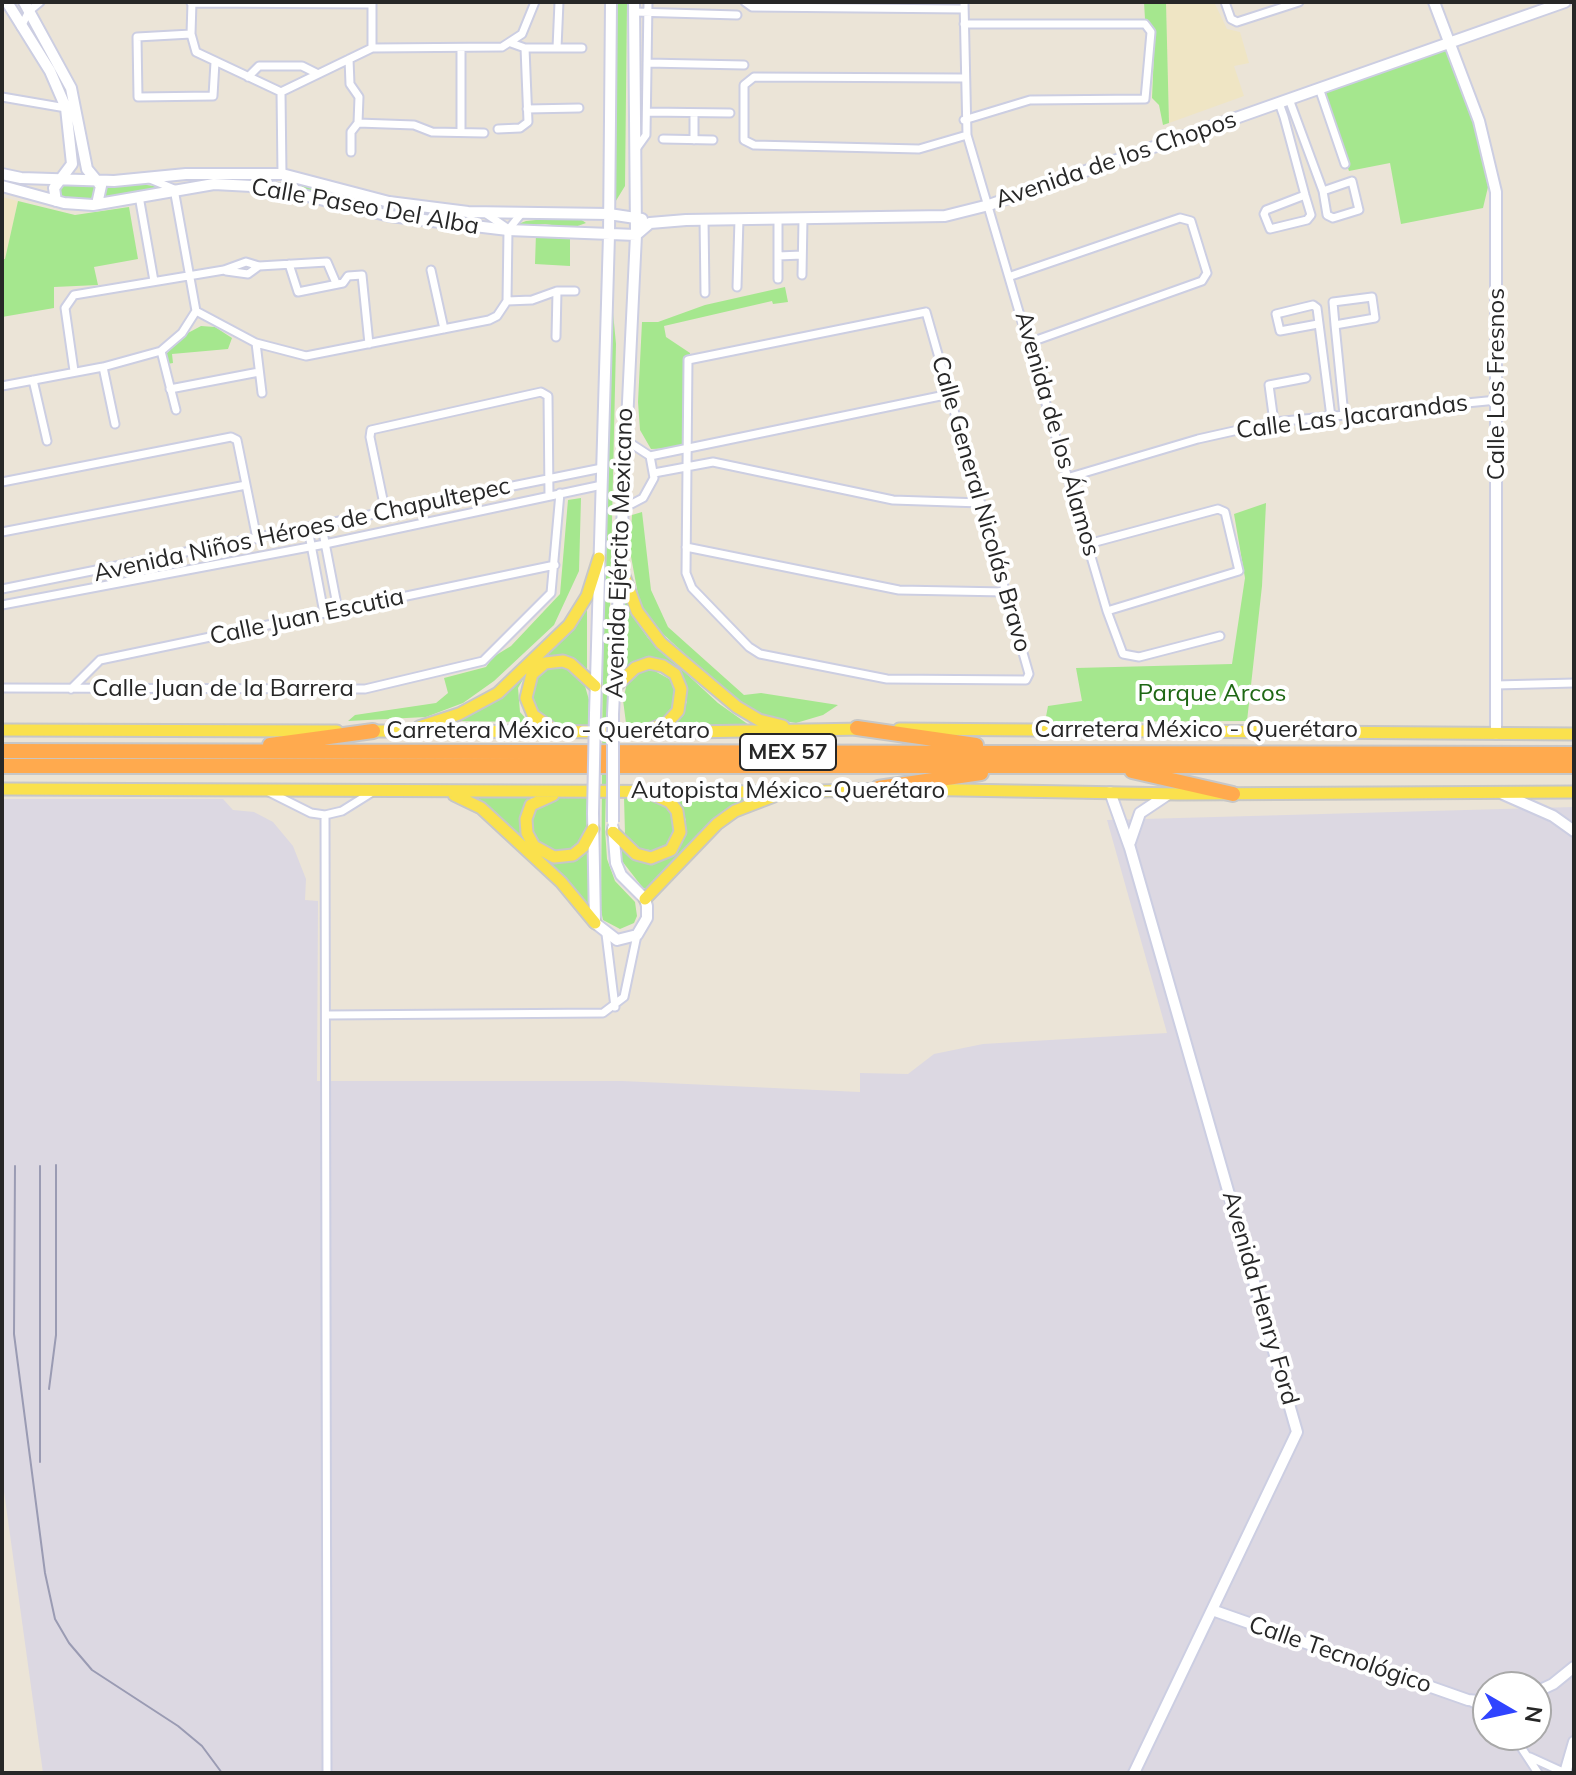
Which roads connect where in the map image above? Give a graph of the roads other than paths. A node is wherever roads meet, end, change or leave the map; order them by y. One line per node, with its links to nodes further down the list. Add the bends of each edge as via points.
1 (40, 2): 14 (street)
2 (192, 2): 12 (street); 21 (street)
3 (535, 2): 23 (street, via 522,34)
4 (559, 2): 27 (street)
5 (611, 2): 76 (street, Avenida Ejército Mexicano)
6 (648, 2): 17 (street)
7 (745, 2): 15 (street, via 752,7)
8 (1225, 2): 9 (street, via 1237,22)
9 (1299, 2)
10 (1434, 2): 22 (street, Calle Los Fresnos)
11 (1565, 2): 22 (street, Avenida de los Chopos)
12 (372, 3): 24 (street)
13 (9, 6): 14 (street); 20 (street)
14 (27, 6): 20 (street); 62 (street, via 71,88 84,159)
15 (964, 6): 19 (street)
16 (634, 7): 17 (street); 55 (street, Avenida Ejército Mexicano)
17 (648, 12): 18 (street); 31 (street)
18 (737, 15)
19 (964, 24): 35 (street); 46 (street, via 1150,27 1145,99 1030,100)
20 (21, 27): 40 (street)
21 (191, 34): 30 (street, via 196,52); 30 (street, via 137,37 138,97 213,96)
22 (1450, 41): 36 (street, Avenida de los Chopos); 119 (street, Calle Los Fresnos, via 1479,121 1496,192)
23 (511, 43): 25 (street); 26 (street)
24 (372, 48): 25 (street); 29 (street)
25 (461, 48): 49 (street)
26 (525, 48): 27 (street); 42 (street)
27 (557, 48): 28 (street)
28 (582, 48)
29 (349, 59): 33 (street); 47 (street, via 350,84 359,97)
30 (215, 62): 34 (street)
31 (647, 63): 32 (street); 43 (street)
32 (744, 65)
33 (318, 74): 34 (street, via 302,66 259,66); 37 (street)
34 (248, 77): 37 (street)
35 (964, 78): 46 (street); 51 (street, via 754,77 744,85 744,140 754,145 919,149)
36 (1319, 88): 39 (street, Avenida de los Chopos); 57 (street)
37 (281, 92): 60 (street)
38 (2, 97): 40 (street)
39 (1284, 101): 67 (street); 69 (street); 73 (street, Avenida de los Chopos)
40 (66, 108): 61 (street, via 73,159)
41 (579, 108): 42 (street)
42 (527, 109): 48 (street, via 525,126)
43 (647, 112): 44 (street); 55 (street, via 646,135)
44 (694, 113): 45 (street); 53 (street)
45 (730, 113)
46 (964, 120): 51 (street)
47 (358, 123): 49 (street); 56 (street, via 351,132)
48 (498, 129)
49 (461, 132): 50 (street)
50 (484, 133)
51 (967, 135): 73 (street)
52 (663, 139): 53 (street)
53 (694, 140): 54 (street)
54 (713, 140)
55 (636, 149): 77 (street, Avenida Ejército Mexicano)
56 (351, 152)
57 (1345, 164)
58 (2, 174): 61 (street, Calle Paseo Del Alba)
59 (186, 174): 60 (street, Calle Paseo Del Alba); 63 (street, Calle Paseo Del Alba); 66 (street)
60 (282, 174): 65 (street); 68 (street); 74 (street, Calle Paseo Del Alba, via 389,202)
61 (63, 178): 62 (street, Calle Paseo Del Alba); 71 (street, via 54,188)
62 (93, 178): 63 (street, Calle Paseo Del Alba); 72 (street, via 101,186)
63 (149, 178): 66 (street)
64 (2, 186): 71 (street, Calle Paseo Del Alba)
65 (270, 187): 66 (street, Calle Paseo Del Alba, via 214,184); 68 (street, Calle Paseo Del Alba)
66 (174, 189): 70 (street, Calle Paseo Del Alba); 90 (street)
67 (1323, 191): 67 (street, via 1330,217 1359,210 1352,181)
68 (299, 192): 83 (street, Calle Paseo Del Alba, via 390,216)
69 (1305, 195): 69 (street, via 1310,218 1270,229 1264,212)
70 (139, 196): 72 (street, Calle Paseo Del Alba); 94 (street)
71 (56, 201): 72 (street, Calle Paseo Del Alba)
72 (97, 204)
73 (989, 205): 81 (street, Avenida de los Chopos, via 928,218); 92 (street, Avenida de los Álamos)
74 (485, 213): 75 (street, Calle Paseo Del Alba); 83 (street)
75 (522, 214): 76 (street, Calle Paseo Del Alba); 83 (street)
76 (609, 214): 77 (street, Calle Paseo Del Alba); 84 (street, Avenida Ejército Mexicano)
77 (636, 215): 82 (street); 85 (street, Avenida Ejército Mexicano)
78 (704, 219): 79 (street, Avenida de los Chopos); 82 (street, Avenida de los Chopos); 99 (street)
79 (739, 219): 80 (street, Avenida de los Chopos); 96 (street)
80 (778, 219): 81 (street, Avenida de los Chopos); 87 (street)
81 (803, 219): 86 (street)
82 (650, 223): 85 (street)
83 (508, 230): 84 (street, Calle Paseo Del Alba); 100 (street)
84 (609, 235): 85 (street, Calle Paseo Del Alba); 130 (street, Avenida Ejército Mexicano)
85 (636, 235): 125 (street, Avenida Ejército Mexicano)
86 (802, 255): 87 (street); 91 (street)
87 (778, 256): 93 (street)
88 (289, 264): 90 (street, via 246,262); 95 (street, via 327,262); 95 (street, via 298,292)
89 (431, 270): 104 (street)
90 (190, 275): 94 (street); 101 (street)
91 (802, 275)
92 (1011, 276): 106 (street, Avenida de los Álamos); 106 (street, via 1185,218 1191,221 1207,273 1202,281)
93 (778, 279)
94 (154, 281): 111 (street, via 67,300)
95 (349, 287): 108 (street)
96 (737, 287)
97 (557, 291): 98 (street); 100 (street); 105 (street)
98 (575, 291)
99 (705, 293)
100 (507, 301): 104 (street, via 489,320)
101 (196, 311): 107 (street); 109 (street)
102 (1318, 324): 102 (street, via 1280,331 1276,314 1313,305); 122 (street)
103 (1335, 325): 103 (street, via 1375,318 1372,297 1335,301); 121 (street)
104 (444, 329): 108 (street)
105 (556, 337)
106 (1031, 342): 132 (street, Avenida de los Álamos)
107 (256, 343): 108 (street, via 306,356); 112 (street)
108 (369, 344)
109 (161, 351): 110 (street); 116 (street)
110 (103, 367): 111 (street); 124 (street)
111 (74, 371): 114 (street)
112 (259, 372): 116 (street); 117 (street)
113 (1306, 378): 123 (street, via 1269,385)
114 (33, 380): 115 (street); 126 (street)
115 (2, 386)
116 (170, 389): 120 (street)
117 (262, 393)
118 (950, 394): 127 (street); 127 (street, Calle General Nicolás Bravo, via 926,312 735,349 688,360); 139 (street, Calle General Nicolás Bravo)
119 (1497, 400): 121 (street, Calle Las Jacarandas); 167 (street, Calle Los Fresnos)
120 (176, 410)
121 (1344, 415): 122 (street, Calle Las Jacarandas)
122 (1331, 417): 123 (street, Calle Las Jacarandas)
123 (1274, 422): 132 (street, Calle Las Jacarandas)
124 (115, 424)
125 (624, 439): 128 (street); 141 (street, Avenida Ejército Mexicano)
126 (47, 441)
127 (686, 449): 128 (street); 129 (street, Calle General Nicolás Bravo)
128 (650, 456): 131 (street)
129 (686, 465): 131 (street); 139 (street, via 713,462 893,500); 151 (street, Calle General Nicolás Bravo)
130 (602, 468): 133 (street, Avenida Niños Héroes de Chapultepec); 136 (street, Avenida Ejército Mexicano)
131 (654, 473): 141 (street, via 648,493)
132 (1070, 477): 149 (street, Avenida de los Álamos)
133 (549, 478): 138 (street); 140 (street, Avenida Niños Héroes de Chapultepec); 142 (street, via 544,392 376,426 370,437)
134 (2, 482): 135 (street, via 231,437 237,440)
135 (246, 485): 146 (street); 147 (street)
136 (602, 485): 137 (street, Avenida Niños Héroes de Chapultepec); 152 (street, Avenida Ejército Mexicano)
137 (560, 493): 138 (street, Avenida Niños Héroes de Chapultepec); 154 (street, Calle Juan de la Barrera)
138 (549, 496): 143 (street, Avenida Niños Héroes de Chapultepec)
139 (981, 503): 160 (street, Calle General Nicolás Bravo)
140 (435, 504): 142 (street, Avenida Niños Héroes de Chapultepec); 143 (street)
141 (622, 509): 153 (street, Avenida Ejército Mexicano)
142 (386, 514): 144 (street, Avenida Niños Héroes de Chapultepec)
143 (438, 519): 148 (street, Avenida Niños Héroes de Chapultepec)
144 (322, 527): 145 (street, Avenida Niños Héroes de Chapultepec); 148 (street)
145 (308, 529): 147 (street, Avenida Niños Héroes de Chapultepec); 150 (street)
146 (2, 532)
147 (257, 539): 155 (street, Avenida Niños Héroes de Chapultepec)
148 (325, 544): 150 (street, Avenida Niños Héroes de Chapultepec); 162 (street)
149 (1088, 544): 163 (street, Avenida de los Álamos); 163 (street, via 1222,509 1233,540 1240,566 1235,574)
150 (311, 547): 157 (street, Avenida Niños Héroes de Chapultepec); 164 (street)
151 (686, 547): 160 (street, via 899,590); 160 (street, Calle General Nicolás Bravo, via 692,588 754,651 887,679 1028,679)
152 (599, 558): 168 (street, Avenida Ejército Mexicano); 176 (main road, via 587,596 569,625 498,693)
153 (619, 562): 170 (street, Avenida Ejército Mexicano); 174 (main road, via 637,611 661,643 759,720)
154 (555, 565): 162 (street, Calle Juan Escutia); 171 (street, Calle Juan de la Barrera, via 547,598 483,661 365,689)
155 (123, 567): 156 (street, Avenida Niños Héroes de Chapultepec); 157 (street)
156 (108, 570): 158 (street); 159 (street, Avenida Niños Héroes de Chapultepec)
157 (125, 583): 158 (street, Avenida Niños Héroes de Chapultepec)
158 (111, 585): 161 (street, Avenida Niños Héroes de Chapultepec)
159 (2, 589)
160 (1006, 592)
161 (2, 605)
162 (338, 610): 164 (street, Calle Juan Escutia)
163 (1107, 611): 165 (street, Avenida de los Álamos, via 1123,654 1132,658)
164 (324, 613): 171 (street, Calle Juan Escutia, via 100,660)
165 (1220, 636)
166 (1574, 683): 167 (street)
167 (1496, 685): 179 (street, Calle Los Fresnos)
168 (595, 686): 177 (main road, via 563,661 545,663 532,674 526,698 533,715); 203 (street, Avenida Ejército Mexicano, bridge)
169 (2, 688): 171 (street, Calle Juan de la Barrera)
170 (614, 688): 178 (main road, via 635,668 649,663 675,674 681,689 678,711 667,723); 202 (street, Avenida Ejército Mexicano, bridge)
171 (71, 689)
172 (857, 728): 174 (main road); 179 (main road); 184 (highway)
173 (2, 730): 175 (main road)
174 (811, 730): 178 (main road)
175 (373, 731): 176 (main road); 182 (highway)
176 (409, 731): 177 (main road)
177 (556, 731): 178 (main road)
178 (644, 732)
179 (1496, 734): 180 (main road)
180 (1574, 734)
181 (2, 751): 182 (highway, Carretera México - Querétaro / MEX 57)
182 (196, 753): 184 (highway, Carretera México - Querétaro / MEX 57)
183 (1574, 754): 184 (highway, Carretera México - Querétaro / MEX 57)
184 (1012, 759): 185 (highway, Carretera México - Querétaro / MEX 57); 186 (highway, Carretera México - Querétaro / MEX 57); 188 (highway)
185 (2, 766)
186 (1109, 766): 187 (highway, Carretera México - Querétaro / MEX 57); 200 (highway)
187 (1574, 766)
188 (878, 788): 196 (main road, Autopista México-Querétaro); 197 (main road, Autopista México-Querétaro)
189 (2, 789): 190 (main road, Autopista México-Querétaro)
190 (264, 789): 191 (main road, Autopista México-Querétaro); 201 (street)
191 (377, 789): 193 (main road, Autopista México-Querétaro); 201 (street, via 342,811)
192 (1497, 791): 198 (main road, Autopista México-Querétaro); 200 (main road, Autopista México-Querétaro); 204 (street)
193 (446, 792): 194 (main road, Autopista México-Querétaro); 207 (main road, via 481,808 561,882)
194 (571, 792): 195 (main road, Autopista México-Querétaro); 203 (main road, via 531,805 526,826 534,846 554,857 573,855)
195 (648, 792): 196 (main road, Autopista México-Querétaro); 202 (main road, via 677,811 680,832 671,850 651,858 636,854)
196 (790, 792): 206 (main road, via 735,811)
197 (1110, 792): 199 (main road, Autopista México-Querétaro); 205 (street, Avenida Henry Ford)
198 (1574, 792)
199 (1178, 794): 200 (main road, Autopista México-Querétaro); 205 (street, via 1157,799 1140,813)
200 (1233, 794)
201 (325, 815): 211 (street)
202 (613, 827): 206 (street, Avenida Ejército Mexicano, via 621,875)
203 (593, 829): 207 (street, Avenida Ejército Mexicano)
204 (1574, 831)
205 (1130, 848): 212 (street, Avenida Henry Ford, via 1297,1432)
206 (645, 899): 209 (street, via 647,918)
207 (595, 923): 208 (street)
208 (606, 934): 209 (street, via 617,940); 210 (street)
209 (637, 935): 210 (street, via 624,997)
210 (615, 1007): 211 (street, via 591,1016)
211 (328, 1015): 221 (street)
212 (1212, 1610): 215 (street, Calle Tecnológico); 222 (street, Avenida Henry Ford)
213 (1574, 1667): 214 (street)
214 (1552, 1684)
215 (1468, 1700): 216 (street, Calle Tecnológico); 217 (street, Calle Tecnológico)
216 (1472, 1700)
217 (1472, 1702)
218 (1574, 1742): 224 (street)
219 (1525, 1751): 220 (street)
220 (1530, 1757): 223 (street); 224 (street)
221 (327, 1773)
222 (1134, 1773)
223 (1538, 1773)
224 (1565, 1773)

